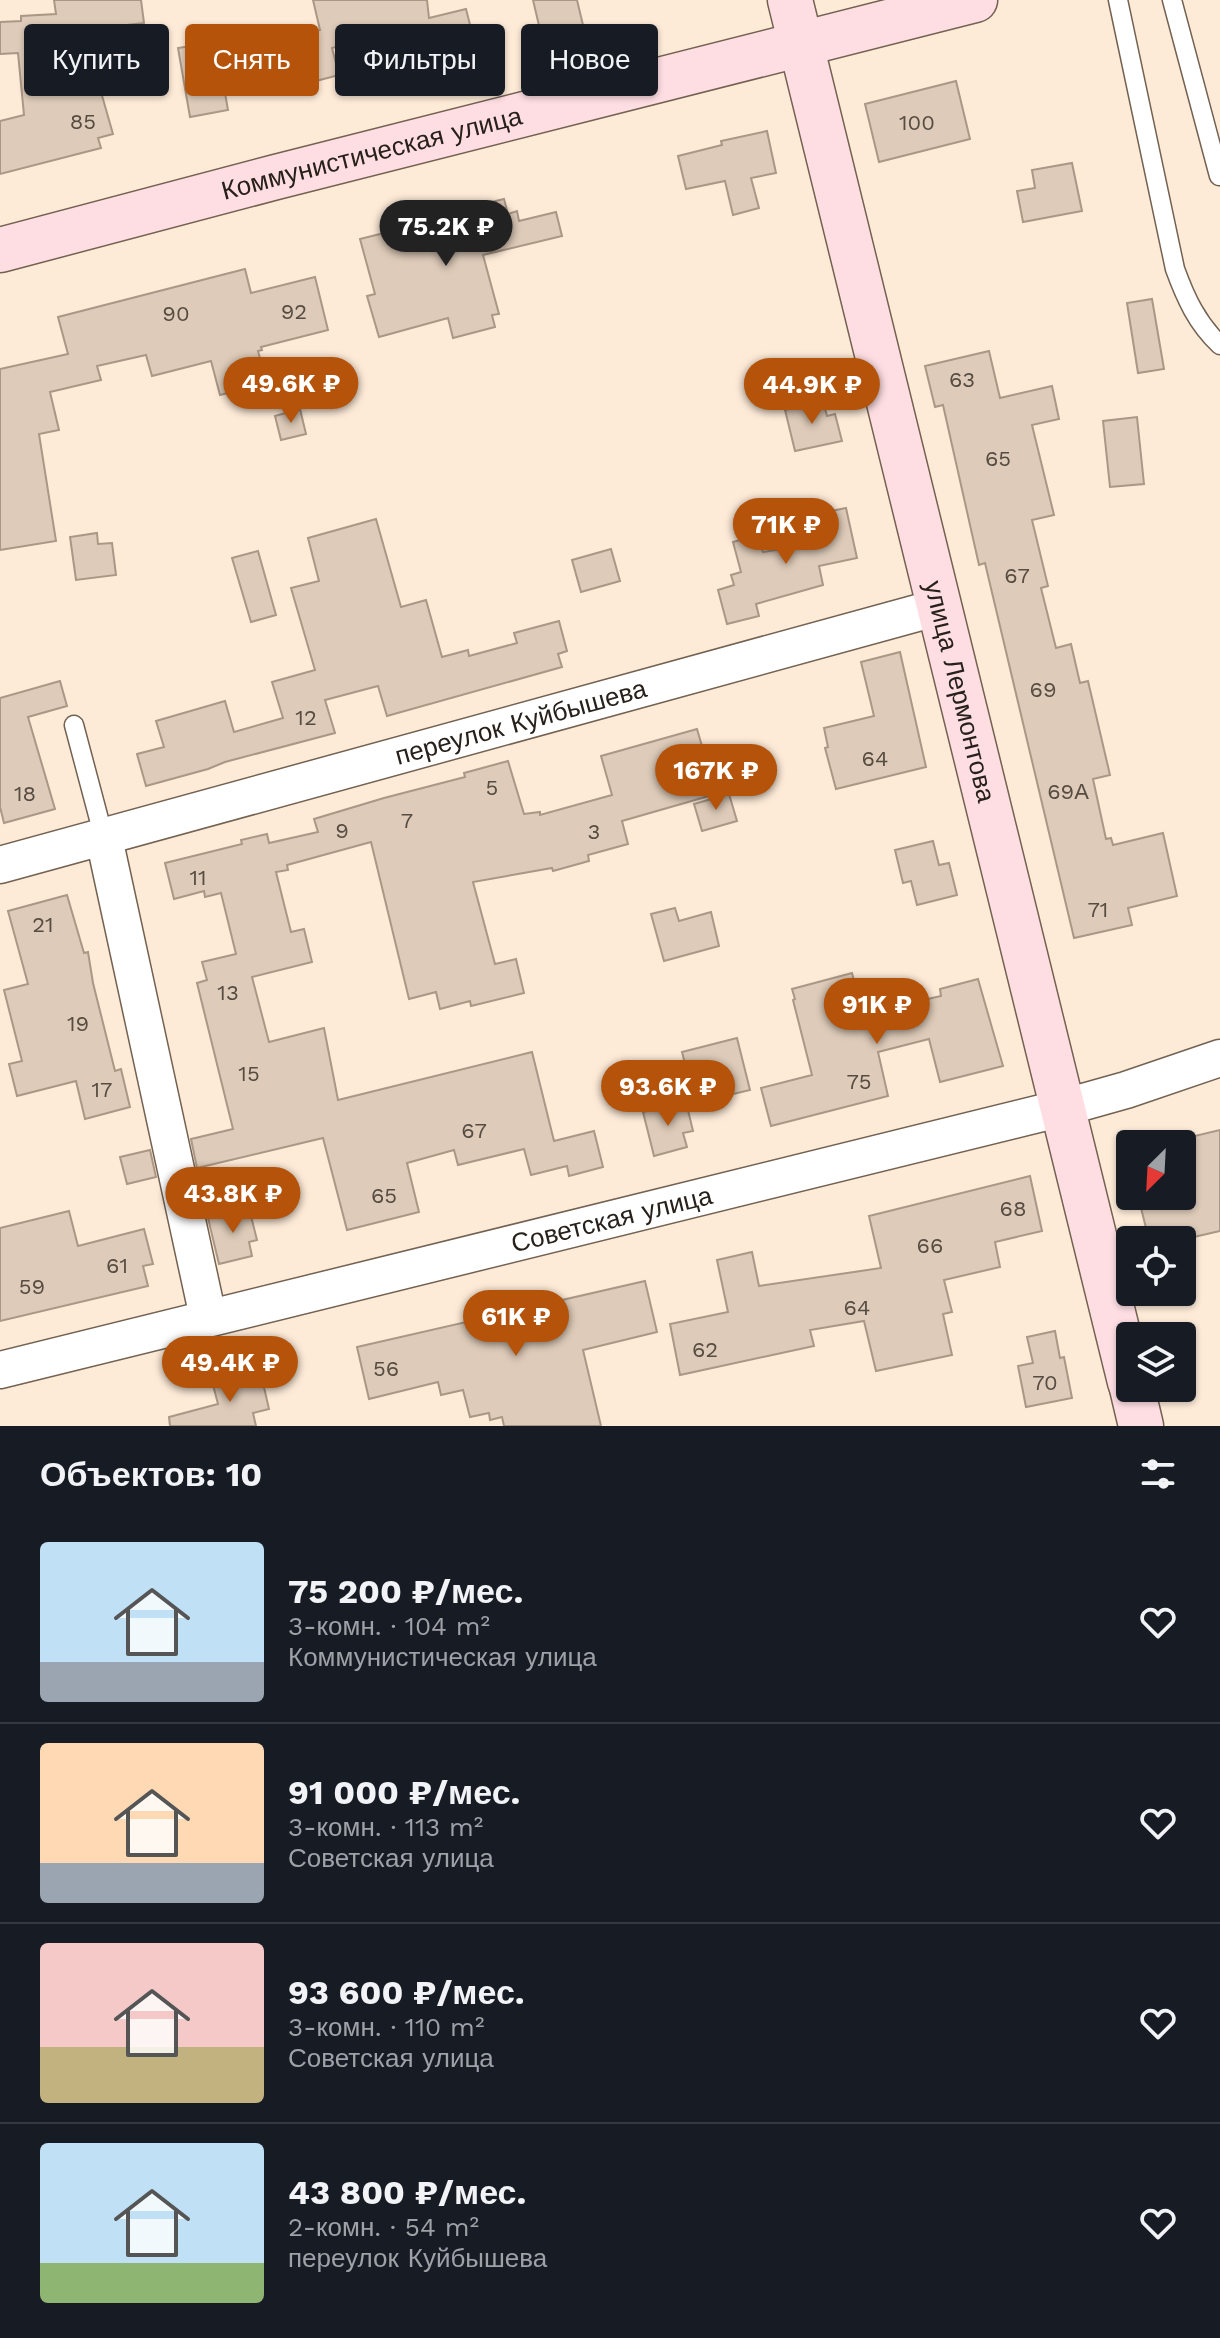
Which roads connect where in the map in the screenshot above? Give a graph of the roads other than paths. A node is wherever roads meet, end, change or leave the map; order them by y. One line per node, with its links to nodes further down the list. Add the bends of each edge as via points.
1 (790, 0): 5 (main road, улица Лермонтова)
2 (975, 0): 5 (main road, Коммунистическая улица)
3 (1118, 0): 8 (lane, via 1175,269 1204,330)
4 (1172, 0): 6 (lane)
5 (801, 45): 7 (main road, Коммунистическая улица); 9 (main road, улица Лермонтова)
6 (1219, 176)
7 (0, 250)
8 (1220, 345)
9 (939, 607): 11 (street, переулок Куйбышева); 14 (main road, улица Лермонтова)
10 (74, 725): 11 (lane)
11 (104, 838): 12 (street, переулок Куйбышева); 15 (street)
12 (0, 865)
13 (1220, 1058): 14 (street, Советская улица)
14 (1062, 1108): 15 (street, Советская улица); 16 (main road, улица Лермонтова)
15 (208, 1317): 17 (street, Советская улица)
16 (1116, 1326)
17 (0, 1370)
18 (1135, 1402): 19 (main road)
19 (1141, 1426)

